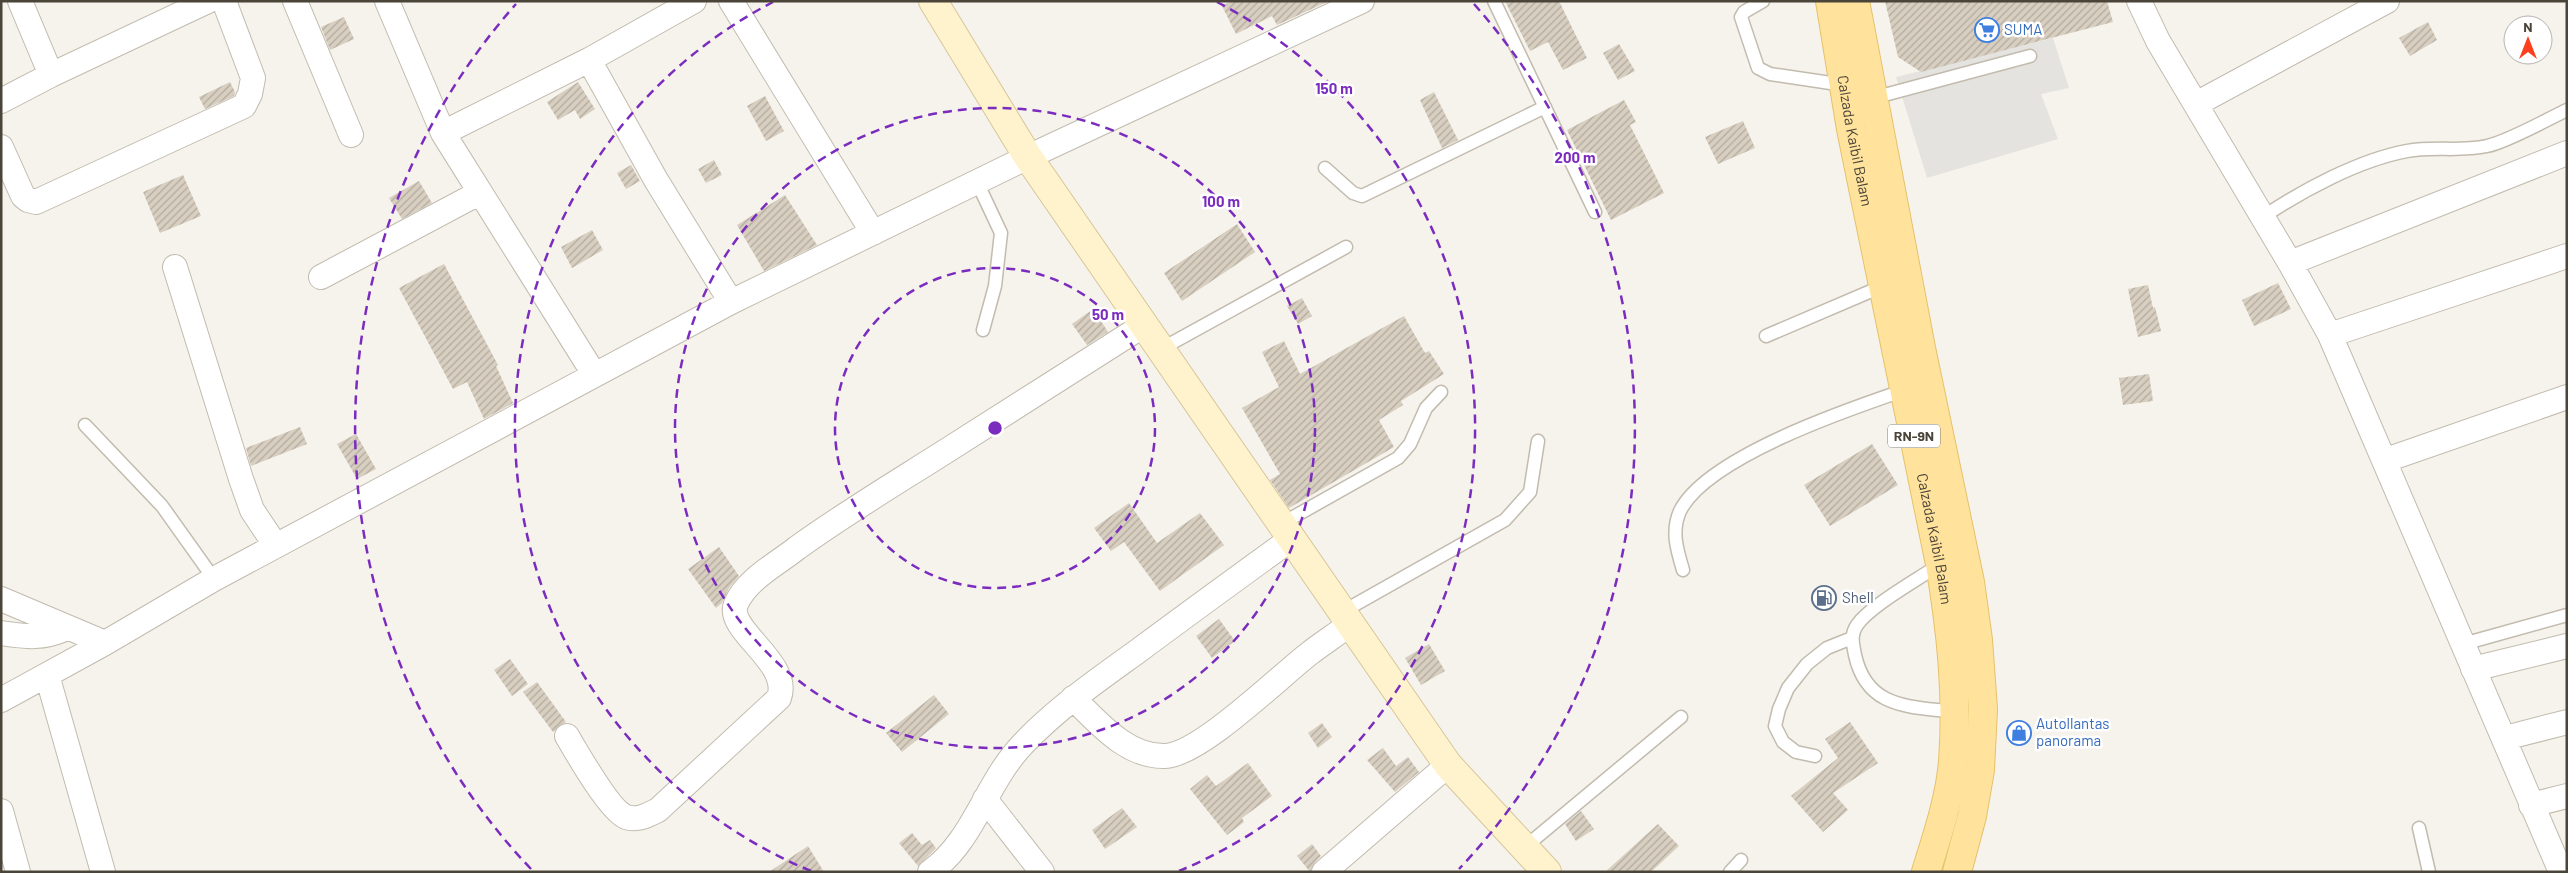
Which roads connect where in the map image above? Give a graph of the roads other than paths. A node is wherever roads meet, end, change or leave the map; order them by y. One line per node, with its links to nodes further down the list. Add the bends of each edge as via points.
1 (20, 1): 19 (street)
2 (208, 1): 16 (street)
3 (224, 1): 28 (street, via 252,78 244,106 36,202 23,196)
4 (295, 1): 27 (street)
5 (387, 1): 26 (street)
6 (694, 1): 18 (street)
7 (731, 1): 36 (street)
8 (933, 1): 30 (street)
9 (1362, 1): 30 (street)
10 (1494, 1): 24 (lane)
11 (1763, 1): 20 (lane, via 1744,12 1742,17 1758,68 1770,74)
12 (1830, 1): 20 (main road, Calzada Kaibil Balam / RN-9N)
13 (1855, 1): 21 (main road, Calzada Kaibil Balam / RN-9N)
14 (2139, 1): 23 (street, via 2158,41)
15 (2387, 1): 23 (street)
16 (183, 6): 19 (street)
17 (2030, 56): 21 (lane)
18 (589, 60): 26 (street); 43 (street, via 656,180)
19 (51, 75): 22 (street)
20 (1844, 85): 42 (main road, Calzada Kaibil Balam / RN-9N)
21 (1874, 98): 96 (main road, Calzada Kaibil Balam / RN-9N, via 1923,358 1970,582 1978,640 1984,709 1980,770)
22 (1, 101)
23 (2196, 104): 35 (street)
24 (1545, 107): 31 (lane, via 1362,196); 34 (lane)
25 (2567, 110): 35 (lane, via 2489,146 2407,151 2364,163 2288,200)
26 (443, 133): 33 (street)
27 (351, 135)
28 (1, 147)
29 (2567, 153): 39 (street)
30 (1028, 156): 32 (street); 44 (street)
31 (1325, 168)
32 (977, 182): 36 (street); 45 (lane, via 1002,233 995,286)
33 (479, 193): 41 (street); 49 (street)
34 (1595, 212)
35 (2263, 217): 39 (street)
36 (873, 233): 43 (street)
37 (1346, 247): 48 (lane)
38 (2567, 256): 46 (street)
39 (2290, 263): 46 (street)
40 (175, 267): 57 (street, via 241,480 252,510)
41 (321, 277)
42 (1883, 286): 47 (lane); 50 (main road, Calzada Kaibil Balam / RN-9N)
43 (731, 302): 49 (street)
44 (1144, 325): 48 (street); 77 (street, via 833,522 750,584 736,605 736,618 782,681 780,698 658,810 641,818 625,817 611,806)
45 (983, 330)
46 (2330, 335): 55 (street)
47 (1766, 336)
48 (1161, 349): 56 (street)
49 (594, 374): 57 (street)
50 (1905, 390): 58 (main road, Calzada Kaibil Balam / RN-9N); 59 (lane, via 1796,430 1732,464 1699,487 1680,511 1674,540)
51 (1441, 392): 56 (lane, via 1426,408 1410,444 1398,458)
52 (2567, 397): 55 (street)
53 (85, 425): 60 (lane, via 162,506)
54 (1538, 441): 63 (lane, via 1530,492 1505,520)
55 (2386, 460): 68 (street)
56 (1286, 531): 63 (street); 72 (street)
57 (276, 546): 60 (street)
58 (1940, 564): 66 (lane, via 1872,610 1857,625); 74 (main road, Calzada Kaibil Balam / RN-9N, via 1951,632)
59 (1683, 570)
60 (214, 579): 67 (street)
61 (1, 599): 64 (street)
62 (2567, 615): 68 (lane)
63 (1346, 618): 72 (street, via 1310,653 1224,724 1195,745 1165,756 1138,750 1114,737); 80 (street)
64 (67, 628): 65 (street, via 50,636 35,638); 67 (street)
65 (1, 634)
66 (1852, 638): 74 (lane, via 1857,662 1870,689 1897,705); 79 (lane, via 1827,648 1808,664 1788,688 1779,709 1775,726 1783,742 1796,752)
67 (105, 643): 71 (street)
68 (2463, 644): 70 (street)
69 (2567, 646): 70 (street)
70 (2473, 669): 78 (street)
71 (47, 675): 73 (street); 89 (street)
72 (1073, 698): 82 (street, via 1022,745 1000,772)
73 (1, 700)
74 (1954, 712): 95 (main road, Calzada Kaibil Balam / RN-9N, via 1949,788)
75 (1681, 717): 86 (lane)
76 (2567, 722): 78 (street)
77 (567, 736)
78 (2505, 738): 83 (street)
79 (1815, 756)
80 (1448, 765): 86 (street); 92 (street)
81 (2567, 796): 83 (street)
82 (985, 799): 90 (street, via 957,846); 91 (street)
83 (2531, 804): 98 (street)
84 (1, 811): 88 (street)
85 (2419, 828): 97 (lane)
86 (1525, 847): 93 (street)
87 (1742, 860): 94 (lane)
88 (18, 872)
89 (103, 872)
90 (930, 872)
91 (1042, 872)
92 (1324, 872)
93 (1547, 872)
94 (1730, 872)
95 (1926, 872)
96 (1957, 872)
97 (2429, 872)
98 (2561, 872)

